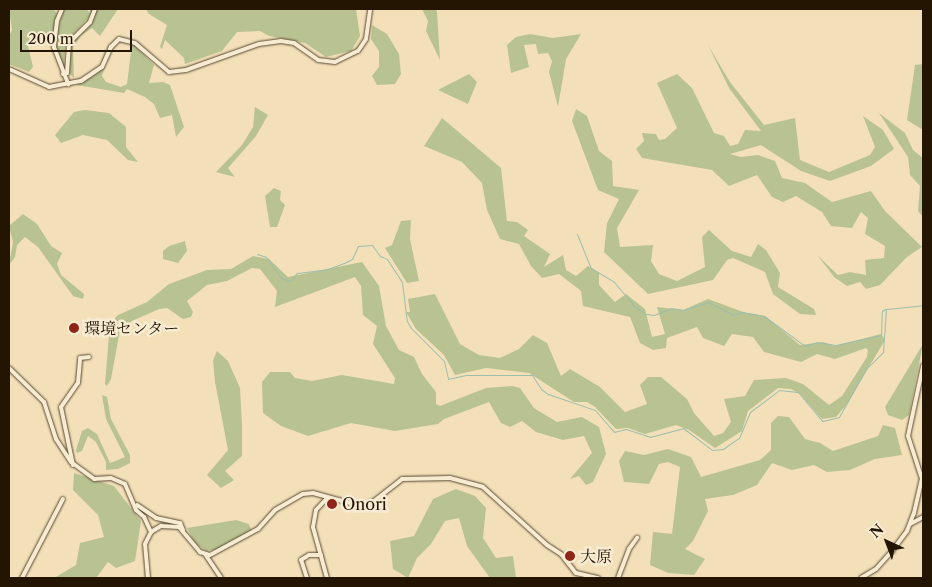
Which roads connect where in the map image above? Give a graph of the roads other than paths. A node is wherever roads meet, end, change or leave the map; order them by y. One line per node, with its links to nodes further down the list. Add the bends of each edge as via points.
1 (62, 9): 5 (street, via 54,47)
2 (95, 9): 5 (street, via 90,22 69,43 67,72)
3 (370, 9): 6 (street, via 366,39 358,51 335,62 318,60 294,43 280,41 259,44 186,70 169,72 135,43 119,39 98,71)
4 (9, 69): 6 (street, via 43,86)
5 (63, 74): 6 (street)
6 (68, 84)
7 (89, 357): 10 (street, via 80,358 78,384 61,407)
8 (923, 366): 15 (street, via 908,436 922,479)
9 (9, 368): 10 (street, via 39,395 53,421 56,439)
10 (74, 465): 13 (street, via 94,479 122,482)
11 (328, 498): 19 (street, via 303,494 275,510 254,531 216,553); 20 (street, via 314,515 314,532); 26 (street, via 365,505 406,479 450,478 479,484 547,546 561,554 576,573)
12 (63, 499): 21 (street)
13 (137, 506): 16 (street, via 156,518 180,523); 17 (street, via 136,510 144,517)
14 (923, 517): 15 (street)
15 (910, 524): 28 (street, via 876,569)
16 (183, 530): 17 (street, via 166,525); 19 (street)
17 (151, 532): 22 (street, via 144,550)
18 (638, 538): 27 (street, via 629,549)
19 (205, 554): 23 (street)
20 (321, 555): 24 (street, via 309,554 301,560); 25 (street)
21 (22, 578)
22 (148, 578)
23 (221, 578)
24 (307, 578)
25 (327, 578)
26 (598, 578)
27 (618, 578)
28 (861, 578)

